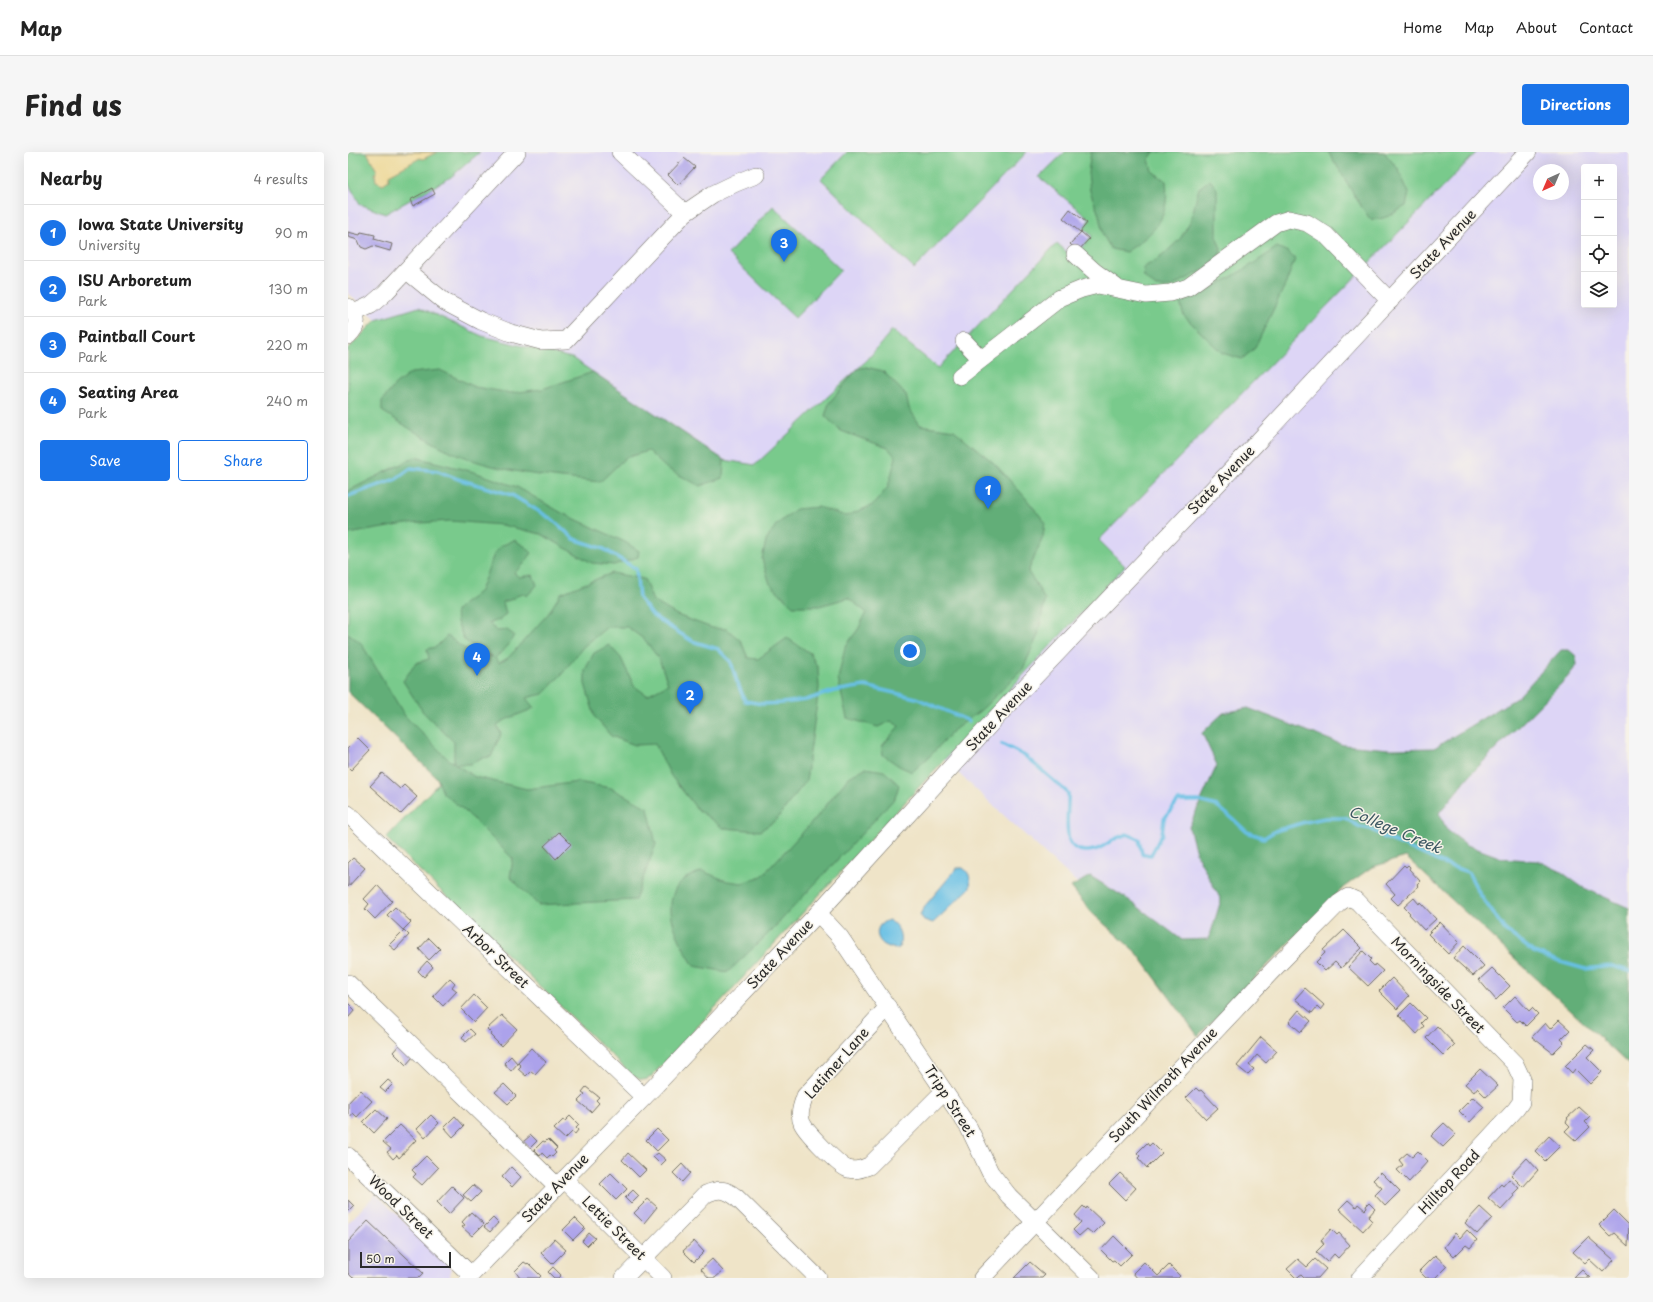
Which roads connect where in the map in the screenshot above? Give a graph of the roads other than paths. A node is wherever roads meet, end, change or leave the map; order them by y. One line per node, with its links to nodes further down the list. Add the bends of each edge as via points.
1 (517, 152): 6 (street)
2 (620, 152): 5 (street)
3 (1528, 152): 9 (street, State Avenue)
4 (756, 175): 5 (street, via 713,194)
5 (685, 213): 6 (street, via 566,340 541,341 481,321 445,302)
6 (407, 271): 10 (street, via 371,305)
7 (1121, 291): 8 (street, via 1098,285); 8 (street, via 1081,259 1084,276); 9 (street, via 1146,295 1170,293 1188,287 1276,223 1289,219 1307,223 1326,234)
8 (1072, 293): 13 (street, via 1060,298)
9 (1390, 301): 17 (street, State Avenue, via 1006,707)
10 (351, 310): 11 (street, via 357,318 356,325)
11 (348, 336)
12 (964, 341): 13 (street)
13 (981, 358): 14 (street)
14 (960, 376)
15 (348, 814): 22 (street, Arbor Street)
16 (1348, 897): 20 (street, Morningside Street, via 1357,901 1515,1064); 25 (street, South Wilmoth Avenue, via 1338,903 1270,973)
17 (818, 913): 19 (street, Tripp Street, via 840,937); 22 (street, State Avenue)
18 (348, 984): 24 (street, Lettie Street)
19 (888, 1007): 21 (street, Tripp Street); 21 (street, Latimer Lane, via 805,1096 800,1111 808,1133 846,1168 856,1171 869,1166)
20 (1522, 1079): 33 (street, Hilltop Road, via 1521,1102 1516,1109)
21 (944, 1091): 25 (street, Tripp Street, via 969,1128 990,1172)
22 (644, 1097): 24 (street, State Avenue)
23 (348, 1156): 27 (street, Wood Street)
24 (561, 1182): 26 (street, Lettie Street); 27 (street, State Avenue)
25 (1035, 1222): 31 (street, South Wilmoth Avenue); 32 (street, Tripp Street)
26 (643, 1258): 28 (street); 29 (street, Lettie Street); 30 (street, via 706,1194 716,1189 728,1191 736,1197)
27 (470, 1276)
28 (624, 1278)
29 (663, 1278)
30 (818, 1278)
31 (982, 1278)
32 (1092, 1278)
33 (1360, 1278)

